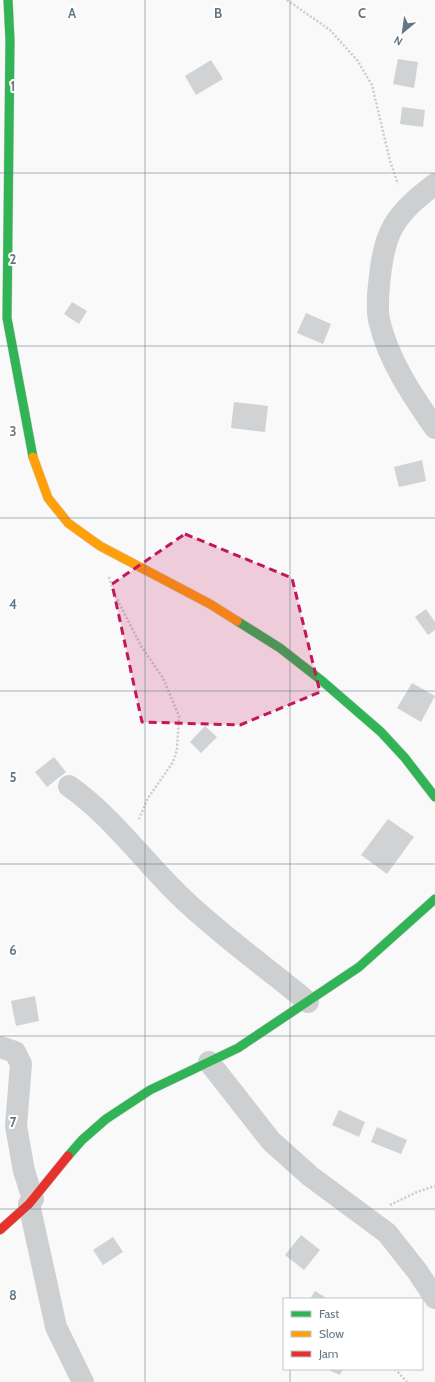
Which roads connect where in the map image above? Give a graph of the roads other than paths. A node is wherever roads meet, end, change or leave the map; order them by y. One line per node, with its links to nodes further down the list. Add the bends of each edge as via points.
1 (8, 0): 5 (street, via 10,40 7,318 33,460 48,498 68,523 100,546 210,604 280,648 381,732)
2 (435, 184): 3 (street, via 407,207 394,225 384,247 379,319 390,355 415,400)
3 (435, 428)
4 (69, 786): 7 (street, via 84,797 184,899)
5 (435, 797)
6 (435, 900): 7 (street, via 359,967)
7 (308, 1002): 9 (street, via 238,1048)
8 (0, 1047): 10 (street, via 15,1052 21,1064 16,1126)
9 (209, 1062): 10 (street, via 150,1090 106,1119 82,1140); 12 (street, via 272,1141 310,1176 387,1232)
10 (31, 1202): 11 (street); 13 (street, via 56,1327)
11 (0, 1230)
12 (435, 1298)
13 (83, 1382)

